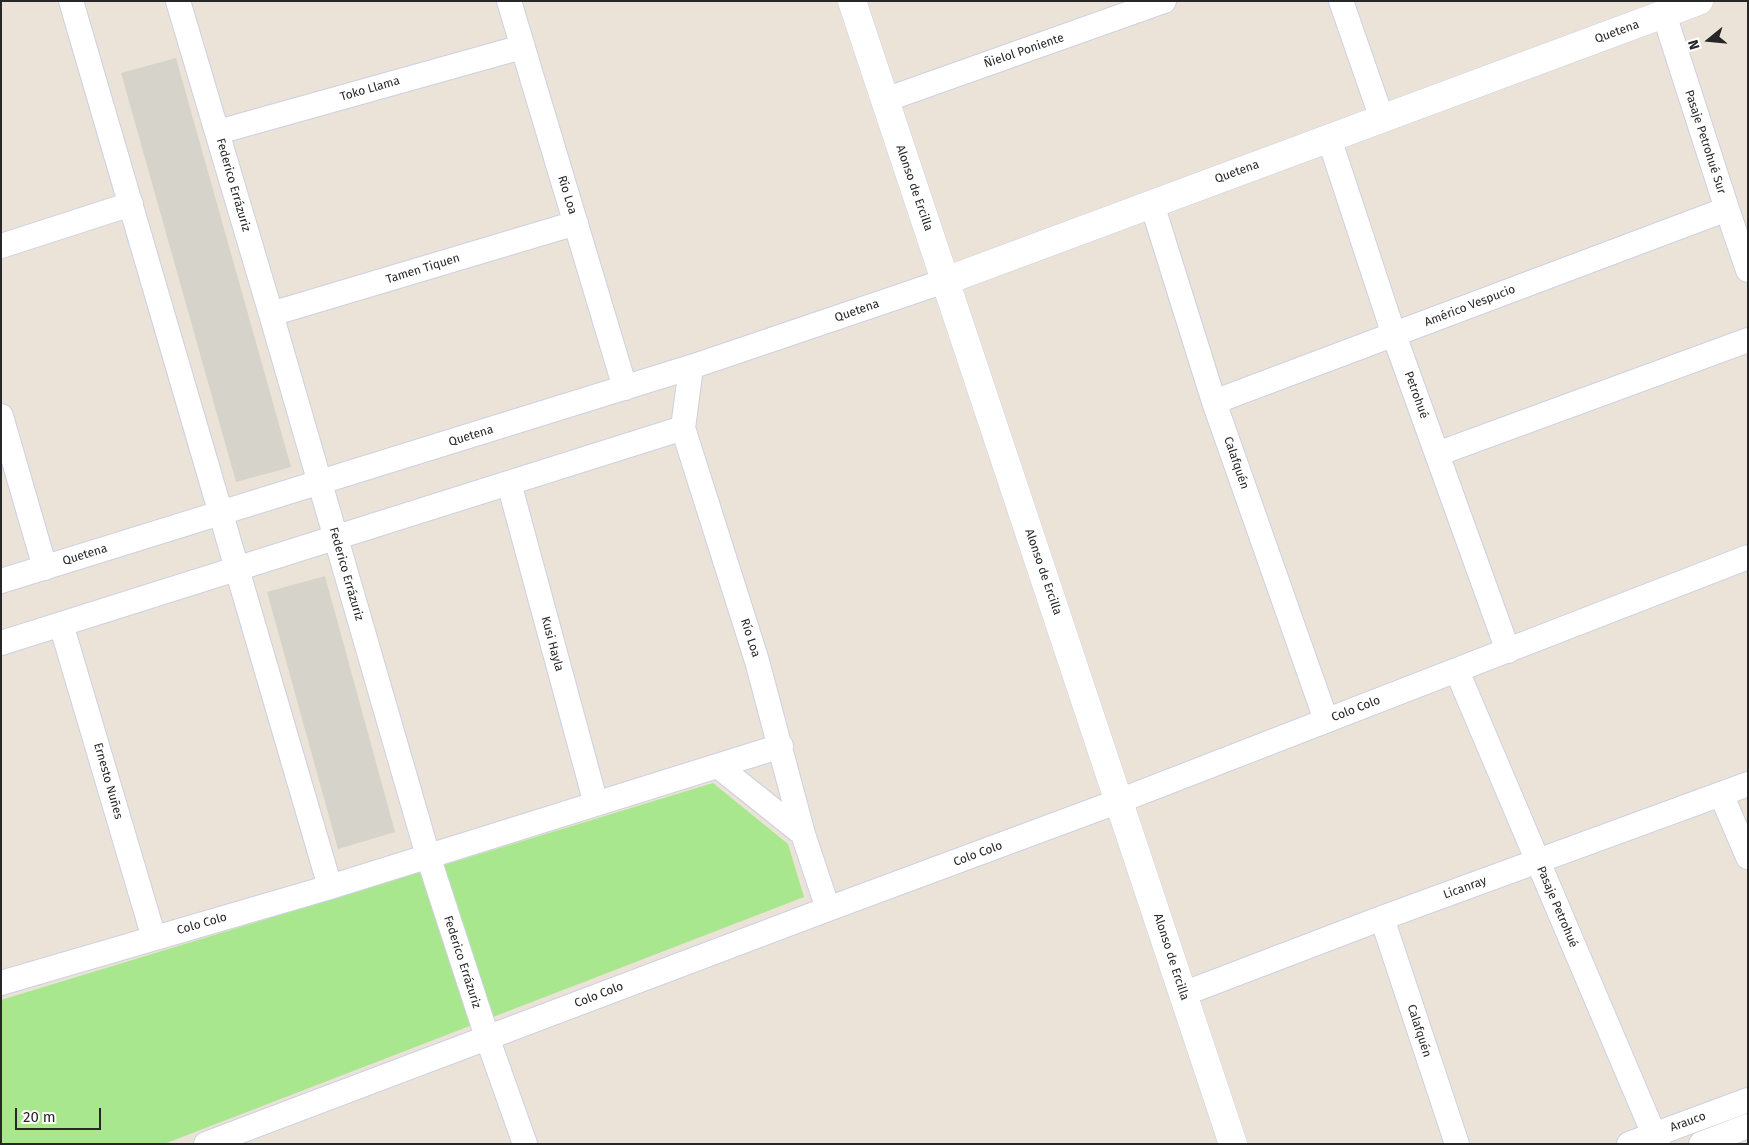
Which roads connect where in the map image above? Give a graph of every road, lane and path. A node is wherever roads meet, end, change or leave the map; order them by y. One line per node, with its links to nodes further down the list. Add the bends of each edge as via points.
1 (71, 1): 14 (street)
2 (178, 1): 12 (street, Federico Errázuriz)
3 (509, 1): 9 (street, Río Loa)
4 (852, 1): 10 (street, Alonso de Ercilla)
5 (1164, 1): 10 (street, Ñielol Poniente)
6 (1341, 1): 11 (street)
7 (1699, 1): 8 (street, Quetena)
8 (1664, 14): 11 (street, Quetena); 16 (street, Pasaje Petrohué Sur)
9 (522, 47): 12 (street, Toko Llama); 17 (street, Río Loa)
10 (885, 100): 20 (street, Alonso de Ercilla)
11 (1382, 119): 13 (street, Quetena)
12 (218, 132): 21 (street, Federico Errázuriz)
13 (1329, 138): 15 (street, Quetena); 22 (street, Petrohué)
14 (130, 204): 18 (street); 32 (street)
15 (1152, 204): 20 (street, Quetena); 26 (street, Calafquén)
16 (1727, 209): 19 (street, Pasaje Petrohué Sur); 22 (street, Américo Vespucio)
17 (576, 223): 21 (street, Tamen Tiquen); 25 (street, Río Loa)
18 (1, 246)
19 (1748, 270)
20 (945, 281): 24 (street, Quetena); 47 (street, Alonso de Ercilla)
21 (271, 314): 30 (street, Federico Errázuriz)
22 (1394, 335): 26 (street, Américo Vespucio); 29 (street, Petrohué)
23 (1748, 340): 29 (street)
24 (692, 367): 25 (street, Quetena); 28 (street, Río Loa)
25 (626, 388): 30 (street, Quetena)
26 (1214, 402): 42 (street, Calafquén)
27 (1, 416): 35 (street)
28 (683, 428): 31 (street); 43 (street, Río Loa)
29 (1437, 454): 40 (street, Petrohué)
30 (320, 483): 32 (street, Quetena); 33 (street, Federico Errázuriz)
31 (509, 483): 33 (street); 48 (street, Kusi Hayla)
32 (220, 514): 35 (street, Quetena); 36 (street)
33 (336, 538): 36 (street); 50 (street, Federico Errázuriz)
34 (1748, 557): 40 (street, Colo Colo)
35 (45, 568): 37 (street, Quetena)
36 (237, 569): 38 (street); 53 (street)
37 (1, 581)
38 (61, 624): 39 (street); 56 (street, Ernesto Nuñes)
39 (1, 643)
40 (1508, 651): 41 (street, Colo Colo)
41 (1457, 671): 42 (street, Colo Colo); 52 (street, Pasaje Petrohué)
42 (1326, 720): 47 (street, Colo Colo)
43 (781, 746): 44 (street, Colo Colo); 49 (street, Río Loa)
44 (718, 766): 48 (street, Colo Colo); 49 (street)
45 (1748, 784): 46 (street, Licanray)
46 (1720, 794): 51 (street); 52 (street, Licanray)
47 (1119, 802): 54 (street, Colo Colo); 58 (street, Alonso de Ercilla)
48 (596, 804): 50 (street, Colo Colo)
49 (802, 834): 54 (street, Río Loa)
50 (428, 856): 53 (street, Colo Colo); 59 (street, Federico Errázuriz)
51 (1748, 857)
52 (1537, 861): 55 (street, Licanray); 62 (street, Pasaje Petrohué)
53 (330, 887): 56 (street, Colo Colo)
54 (828, 909): 59 (street, Colo Colo)
55 (1382, 918): 58 (street, Licanray); 66 (street, Calafquén)
56 (154, 938): 57 (street, Colo Colo)
57 (1, 983)
58 (1183, 994): 65 (street, Alonso de Ercilla)
59 (487, 1037): 63 (street, Colo Colo); 64 (street, Federico Errázuriz)
60 (1748, 1100): 62 (street, Arauco)
61 (1748, 1126): 68 (street, Arauco)
62 (1656, 1139): 67 (street, Arauco)
63 (206, 1144)
64 (525, 1144)
65 (1233, 1144)
66 (1457, 1144)
67 (1629, 1144)
68 (1701, 1144)

